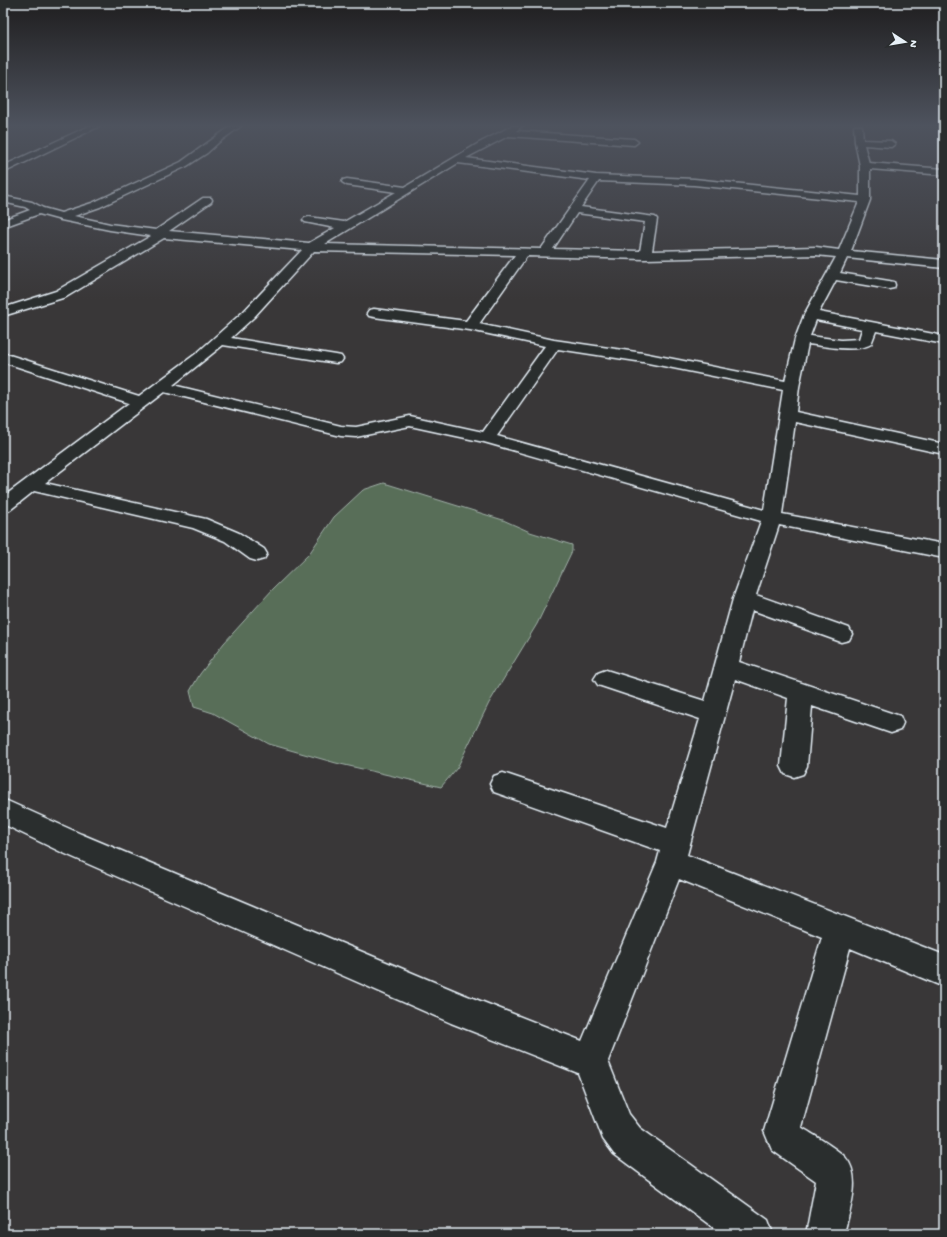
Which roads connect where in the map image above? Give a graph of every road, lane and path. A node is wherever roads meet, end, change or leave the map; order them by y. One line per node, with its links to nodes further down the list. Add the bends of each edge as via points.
1 (142, 184): 13 (street, via 96,205)
2 (360, 184): 7 (street)
3 (416, 184): 7 (street)
4 (592, 184): 11 (street)
5 (710, 184): 10 (street)
6 (865, 184): 10 (street)
7 (405, 190): 16 (street)
8 (3, 199): 12 (street, via 28,204)
9 (207, 200): 17 (street)
10 (865, 200): 21 (street)
11 (575, 209): 20 (street); 22 (street, via 651,219)
12 (39, 210): 13 (street); 15 (street)
13 (61, 217): 17 (street)
14 (309, 220): 16 (street)
15 (3, 224)
16 (346, 226): 18 (street)
17 (160, 234): 18 (street); 26 (street, via 61,294)
18 (311, 247): 19 (street); 32 (street, via 263,300)
19 (523, 253): 20 (street); 29 (street)
20 (544, 253): 22 (street)
21 (844, 253): 22 (street); 23 (street); 24 (street)
22 (645, 254)
23 (944, 264)
24 (832, 275): 25 (street); 28 (street)
25 (889, 285)
26 (3, 312)
27 (374, 313): 29 (street)
28 (811, 315): 30 (street); 31 (street)
29 (470, 326): 34 (street)
30 (870, 326): 31 (street, via 866,341 863,343 841,344); 33 (street)
31 (802, 339): 38 (street)
32 (219, 340): 36 (street); 37 (street)
33 (944, 340)
34 (554, 344): 38 (street, via 600,349); 41 (street)
35 (3, 357): 39 (street)
36 (336, 359)
37 (161, 387): 39 (street); 41 (street, via 341,432 356,432 410,421)
38 (791, 387): 40 (street)
39 (141, 402): 43 (street)
40 (787, 415): 42 (street); 45 (street)
41 (487, 438): 45 (street)
42 (944, 449)
43 (31, 485): 44 (street); 47 (street, via 199,523 232,537)
44 (3, 506)
45 (772, 518): 46 (street); 48 (street)
46 (944, 551)
47 (257, 554)
48 (744, 599): 49 (street); 50 (street)
49 (841, 634)
50 (726, 668): 52 (street); 53 (street)
51 (606, 679): 53 (street)
52 (801, 692): 54 (street); 55 (street)
53 (714, 714): 58 (street)
54 (891, 723)
55 (794, 766)
56 (503, 784): 58 (street)
57 (3, 811): 61 (street, via 71,843 456,1008)
58 (674, 853): 59 (street); 61 (street)
59 (840, 929): 60 (street); 63 (street, via 782,1131 785,1138 836,1175)
60 (944, 971)
61 (591, 1061): 62 (street, via 616,1126 627,1141)
62 (754, 1234)
63 (825, 1234)

